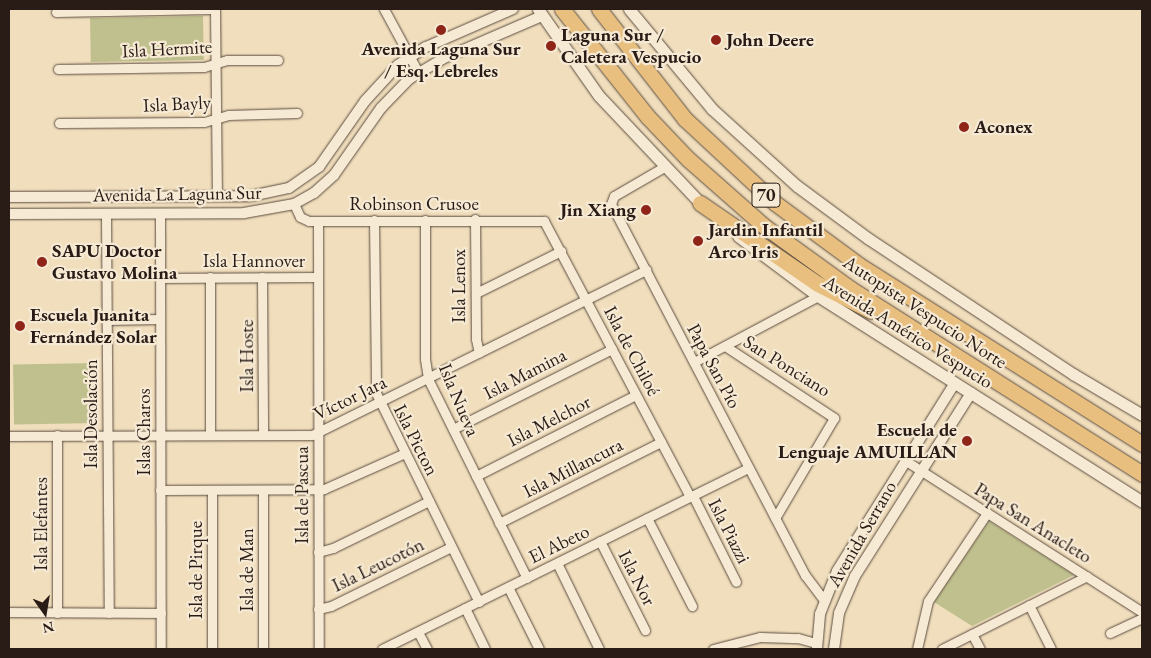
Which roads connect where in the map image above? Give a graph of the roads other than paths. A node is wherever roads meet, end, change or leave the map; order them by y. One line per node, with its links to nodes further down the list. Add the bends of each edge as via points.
1 (213, 9): 7 (street); 11 (street)
2 (384, 9): 9 (street)
3 (513, 9): 9 (street, Avenida La Laguna Sur)
4 (562, 9): 41 (highway, Autopista Vespucio Norte / 70, via 646,116 729,197 805,258)
5 (599, 9): 61 (highway, Autopista Vespucio Norte / 70, via 685,119 775,203 859,265)
6 (629, 9): 51 (main road, via 712,109 796,186 869,239 1073,374)
7 (56, 12)
8 (540, 12): 13 (street, Avenida La Laguna Sur); 17 (main road, Avenida Américo Vespucio, via 599,96)
9 (410, 56): 13 (street); 18 (street, Avenida La Laguna Sur, via 374,90 327,158 306,178 270,194)
10 (278, 60): 11 (street, Isla Hermite, via 227,60)
11 (216, 64): 12 (street, Isla Hermite, via 204,67); 15 (street)
12 (58, 69)
13 (418, 72): 21 (street, Avenida La Laguna Sur, via 389,98 334,176)
14 (297, 113): 15 (street, Isla Bayly)
15 (216, 118): 16 (street, Isla Bayly, via 204,122); 18 (street)
16 (59, 123)
17 (664, 167): 20 (main road, Avenida Américo Vespucio); 31 (street, Papa San Pío, via 612,200 612,207)
18 (217, 196): 19 (street, Avenida La Laguna Sur)
19 (9, 197)
20 (700, 203): 37 (main road, Avenida Américo Vespucio, via 761,256); 41 (highway, via 834,293)
21 (294, 204): 24 (street, Avenida La Laguna Sur, via 244,213); 28 (street, Robinson Crusoe, via 302,219)
22 (9, 214): 23 (street, Avenida La Laguna Sur)
23 (106, 214): 24 (street, Avenida La Laguna Sur); 40 (street, Isla Desolación)
24 (160, 214): 35 (street, Islas Charos)
25 (475, 219): 27 (street, Robinson Crusoe); 29 (street, Robinson Crusoe); 36 (street, Isla Lenox)
26 (374, 220): 27 (street, Robinson Crusoe); 28 (street, Robinson Crusoe); 50 (street, Isla Picton, via 375,384)
27 (425, 220): 46 (street, Isla Nueva, via 425,359)
28 (318, 221): 34 (street, Isla de Pascua)
29 (544, 221): 30 (street, Isla de Chiloé)
30 (561, 251): 36 (street); 38 (street, Isla de Chiloé)
31 (646, 270): 38 (street, Víctor Jara); 45 (street, Papa San Pío)
32 (210, 277): 33 (street, Isla Hannover); 35 (street, Isla Hannover); 57 (street)
33 (262, 277): 34 (street, Isla Hannover); 58 (street, Isla Hoste)
34 (318, 277): 53 (street, Isla de Pascua)
35 (160, 278): 39 (street, Islas Charos)
36 (476, 293): 44 (street, Isla Lenox)
37 (818, 296): 42 (street); 47 (main road, Avenida Américo Vespucio)
38 (586, 300): 43 (street, Isla de Chiloé); 44 (street, Víctor Jara)
39 (160, 319): 40 (street); 56 (street, Islas Charos)
40 (107, 320): 55 (street, Isla Desolación)
41 (901, 321): 66 (highway, Autopista Vespucio Norte / 70)
42 (724, 346): 45 (street); 77 (street, San Ponciano, via 834,418)
43 (612, 349): 49 (street, Isla de Chiloé); 52 (street, Isla Mamina)
44 (479, 353): 46 (street, Víctor Jara)
45 (694, 362): 64 (street, Papa San Pío)
46 (428, 378): 50 (street, Víctor Jara); 52 (street, Isla Nueva)
47 (955, 383): 48 (main road, Avenida Américo Vespucio); 63 (street, Avenida Serrano)
48 (970, 393): 65 (street, Avenida Serrano); 74 (main road, Avenida Américo Vespucio)
49 (636, 395): 60 (street, Isla de Chiloé); 67 (street, Isla Melchor)
50 (380, 403): 53 (street, Víctor Jara); 62 (street, Isla Picton)
51 (1142, 415)
52 (453, 429): 67 (street, Isla Nueva)
53 (318, 432): 58 (street, Víctor Jara); 71 (street, Isla de Pascua)
54 (57, 435): 55 (street, Víctor Jara); 59 (street, Víctor Jara); 95 (street, Isla Elefantes)
55 (108, 435): 56 (street, Víctor Jara); 96 (street, Isla Desolación)
56 (160, 435): 57 (street, Víctor Jara); 68 (street, Islas Charos)
57 (210, 435): 58 (street, Víctor Jara)
58 (263, 435)
59 (9, 436)
60 (661, 442): 72 (street, Isla de Chiloé); 78 (street, Isla Millancura)
61 (1142, 444)
62 (405, 453): 71 (street, via 337,486); 73 (street, Isla Picton)
63 (906, 461): 65 (street, Papa San Anacleto); 87 (street, Avenida Serrano, via 837,571)
64 (749, 468): 72 (street, El Abeto); 77 (street, Papa San Pío)
65 (920, 471): 75 (street, Papa San Anacleto); 114 (street, Avenida Serrano, via 848,588 837,619)
66 (1142, 474)
67 (476, 476): 78 (street, Isla Nueva)
68 (160, 490): 69 (street); 97 (street, Islas Charos)
69 (212, 490): 70 (street); 105 (street, Isla de Pirque)
70 (263, 490): 71 (street); 106 (street, Isla de Man)
71 (318, 490): 81 (street, Isla de Pascua)
72 (691, 497): 76 (street, El Abeto); 85 (street, Isla Piazzi)
73 (428, 501): 80 (street, Isla Picton); 81 (street, via 333,548)
74 (1142, 502)
75 (987, 513): 83 (street, Papa San Anacleto); 115 (street, via 928,601)
76 (647, 518): 79 (street, El Abeto); 90 (street)
77 (775, 518): 87 (street, Papa San Pío, via 805,575)
78 (500, 523): 84 (street, Isla Nueva)
79 (600, 541): 82 (street, El Abeto); 99 (street, Isla Nor)
80 (451, 547): 88 (street, Isla Picton); 92 (street, Isla Leucotón, via 331,606)
81 (318, 552): 92 (street, Isla de Pascua)
82 (557, 563): 84 (street, El Abeto); 112 (street)
83 (1086, 576): 89 (street); 94 (street, Papa San Anacleto)
84 (527, 578): 86 (street, El Abeto)
85 (736, 582)
86 (508, 587): 88 (street, El Abeto); 111 (street)
87 (824, 600): 103 (street, Avenida Serrano)
88 (479, 602): 91 (street, El Abeto)
89 (1029, 605): 102 (street); 118 (street)
90 (692, 606)
91 (465, 608): 100 (street, El Abeto); 110 (street)
92 (318, 609): 107 (street, Isla de Pascua)
93 (9, 612): 95 (street)
94 (1142, 612)
95 (57, 613): 96 (street)
96 (109, 613): 97 (street)
97 (161, 613): 104 (street, Islas Charos)
98 (1142, 618): 101 (street)
99 (645, 630)
100 (418, 632): 108 (street, El Abeto); 109 (street)
101 (1110, 633)
102 (972, 634): 116 (street); 117 (street)
103 (816, 646): 113 (street, via 798,638 760,637)
104 (161, 649)
105 (212, 649)
106 (263, 649)
107 (318, 649)
108 (382, 649)
109 (427, 649)
110 (485, 649)
111 (539, 649)
112 (599, 649)
113 (716, 649)
114 (834, 649)
115 (917, 649)
116 (942, 649)
117 (980, 649)
118 (1051, 649)

